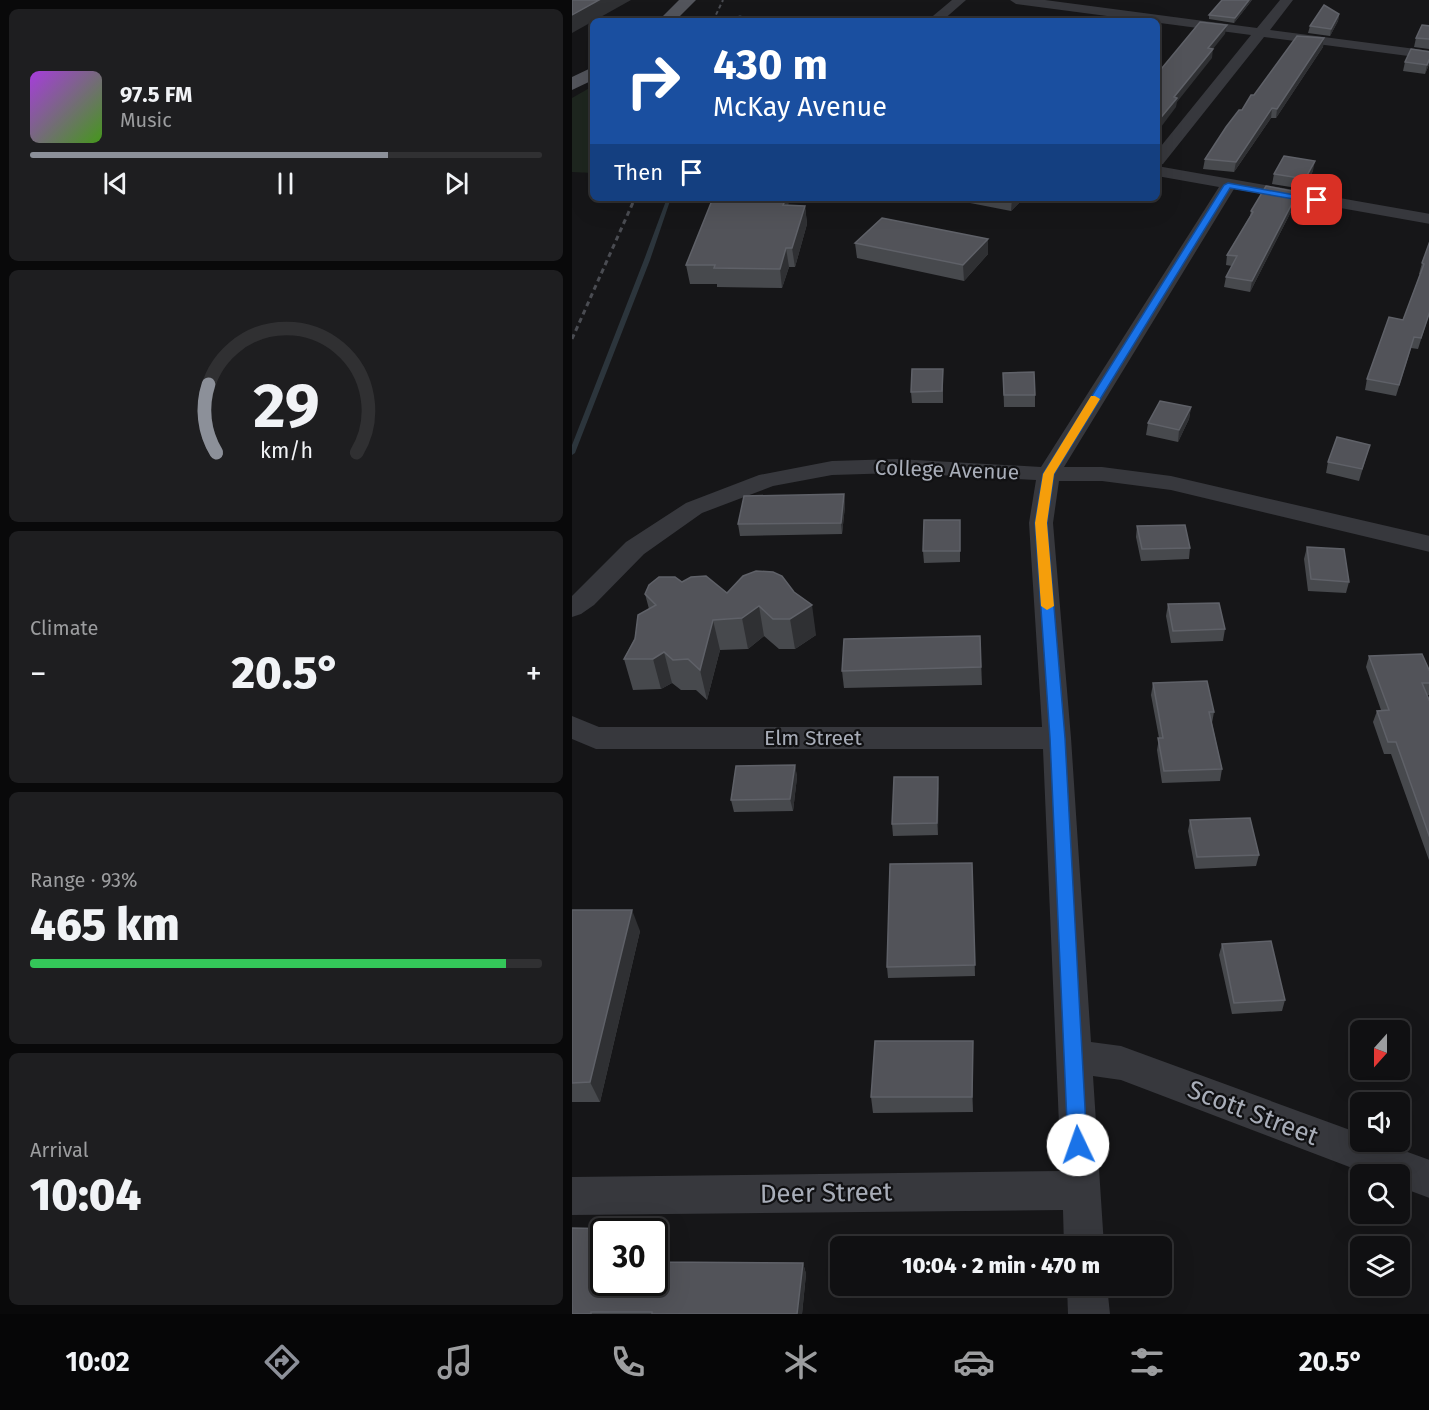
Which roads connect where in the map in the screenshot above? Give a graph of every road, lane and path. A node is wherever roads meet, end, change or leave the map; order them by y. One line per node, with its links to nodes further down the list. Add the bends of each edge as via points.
1 (688, 0): 5 (main road)
2 (960, 0): 6 (street)
3 (1016, 0): 7 (street)
4 (1287, 0): 9 (street)
5 (669, 18)
6 (938, 18)
7 (1151, 18)
8 (1160, 19): 9 (street)
9 (1263, 33): 10 (street); 13 (street)
10 (1430, 55)
11 (590, 74): 12 (main road)
12 (572, 86)
13 (1160, 157)
14 (1160, 172): 15 (street)
15 (1228, 185): 16 (street); 17 (street)
16 (1430, 219)
17 (1048, 474): 18 (street, College Avenue, via 1102,474 1171,483); 19 (street, College Avenue, via 843,467 767,480 694,508 635,548); 21 (street, via 1041,523)
18 (1430, 544)
19 (572, 608)
20 (572, 727): 21 (street, Elm Street, via 596,738)
21 (1057, 738): 22 (street)
22 (1074, 1056): 23 (street, Scott Street, via 1121,1063); 24 (street)
23 (1430, 1179)
24 (1080, 1190): 25 (street, Deer Street); 26 (street)
25 (572, 1196)
26 (1083, 1236)
27 (1088, 1296): 28 (street)
28 (1089, 1314)

